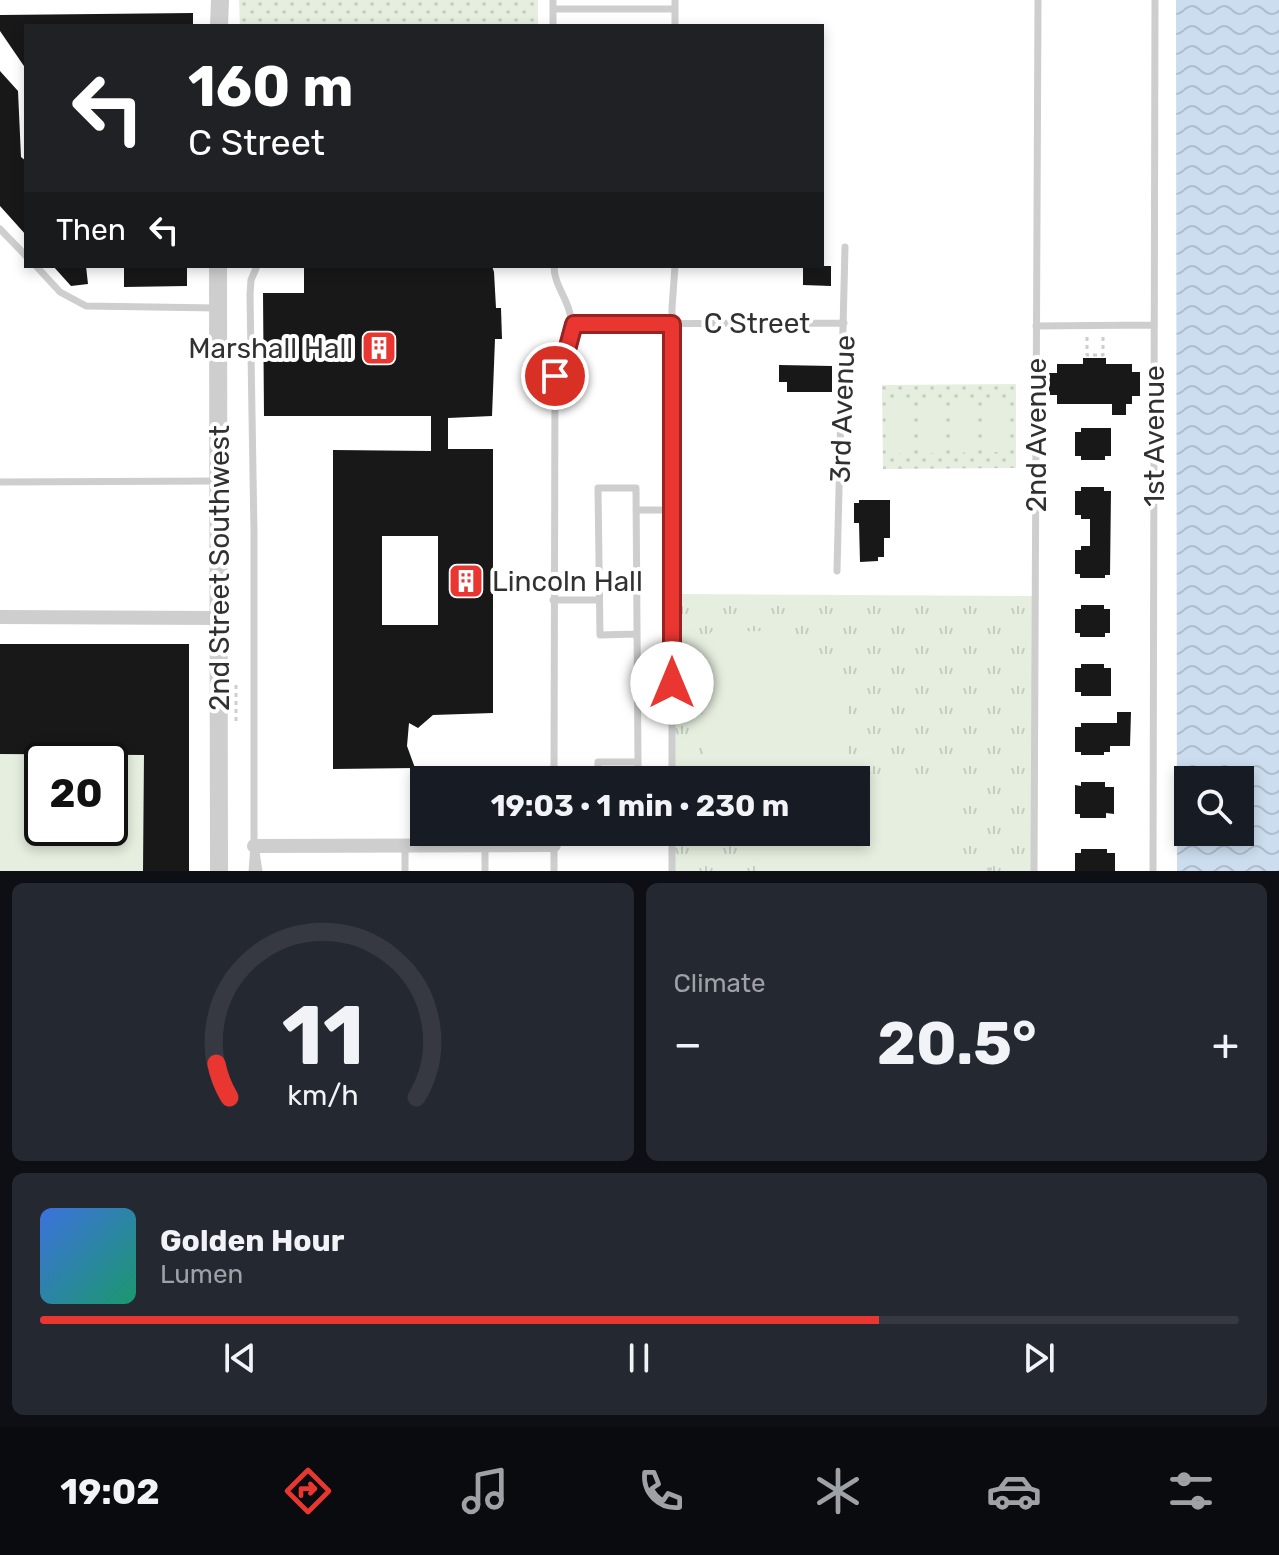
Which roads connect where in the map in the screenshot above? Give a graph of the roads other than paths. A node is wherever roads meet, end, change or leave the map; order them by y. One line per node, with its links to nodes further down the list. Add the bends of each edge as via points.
1 (220, 0): 6 (street)
2 (1038, 0): 20 (lane, 2nd Avenue)
3 (1155, 0): 19 (lane, 1st Avenue)
4 (553, 4): 5 (lane)
5 (675, 4)
6 (219, 24)
7 (0, 229): 9 (lane)
8 (845, 247): 16 (lane, 3rd Avenue)
9 (24, 254)
10 (38, 268): 15 (lane, via 60,292 86,306)
11 (218, 268): 15 (street, 2nd Street Southwest)
12 (256, 268): 36 (lane, via 250,295)
13 (554, 268): 17 (lane)
14 (675, 268): 18 (lane)
15 (219, 308): 21 (street, 2nd Street Southwest)
16 (844, 323): 18 (lane, C Street); 25 (lane, 3rd Avenue)
17 (574, 324): 18 (lane, C Street); 26 (lane, via 555,376)
18 (672, 324): 24 (lane)
19 (1154, 325): 20 (lane); 50 (lane, 1st Avenue)
20 (1036, 326): 49 (lane, 2nd Avenue)
21 (219, 481): 22 (lane); 29 (street, 2nd Street Southwest)
22 (0, 482)
23 (636, 510): 24 (lane); 27 (lane, via 636,488 598,488); 30 (lane)
24 (672, 510): 35 (lane)
25 (837, 571)
26 (553, 600): 27 (lane); 32 (lane)
27 (599, 600): 30 (lane, via 600,635)
28 (0, 617): 29 (street)
29 (219, 618): 42 (street, 2nd Street Southwest)
30 (637, 634): 31 (lane)
31 (638, 762): 33 (lane); 34 (lane)
32 (554, 766)
33 (598, 766)
34 (638, 766)
35 (672, 766)
36 (254, 846): 37 (street); 43 (lane); 44 (lane)
37 (405, 846): 38 (street); 45 (lane)
38 (410, 846)
39 (485, 846): 46 (lane)
40 (554, 846): 47 (lane)
41 (672, 846): 48 (lane)
42 (219, 871)
43 (252, 871)
44 (259, 871)
45 (405, 871)
46 (485, 871)
47 (554, 871)
48 (672, 871)
49 (1034, 871)
50 (1153, 871)

